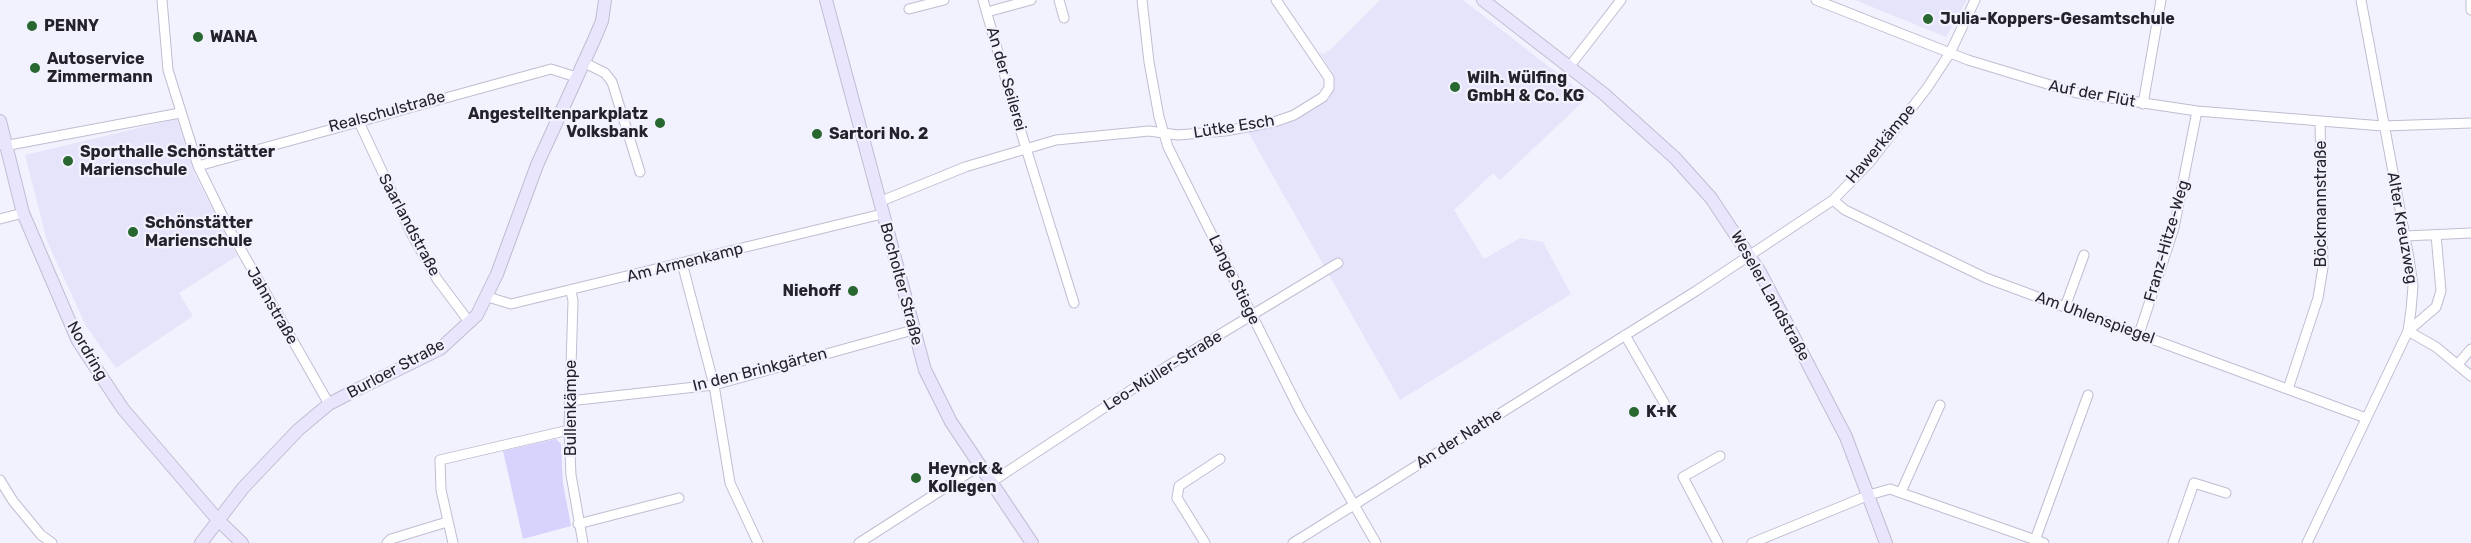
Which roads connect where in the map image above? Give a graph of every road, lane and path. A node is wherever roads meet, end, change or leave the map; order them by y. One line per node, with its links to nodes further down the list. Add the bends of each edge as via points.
1 (162, 0): 27 (street, Jahnstraße, via 168,70)
2 (605, 0): 22 (street, Burloer Straße, via 602,21)
3 (826, 0): 39 (street, Bocholter Straße)
4 (944, 0): 17 (street)
5 (983, 0): 19 (street, An der Seilerei)
6 (1031, 0): 19 (street, An der Seilerei)
7 (1059, 0): 20 (street)
8 (1142, 0): 33 (street, Lange Stiege, via 1149,62)
9 (1276, 0): 33 (street, Lütke Esch, via 1329,78 1329,88 1323,97 1274,122 1225,131 1178,135)
10 (1483, 0): 23 (street, Weseler Landstraße)
11 (1621, 0): 23 (street)
12 (1816, 0): 21 (street, Auf der Flüt)
13 (1975, 0): 21 (street, Hawerkämpe)
14 (2161, 0): 25 (street)
15 (2361, 0): 32 (street, Alter Kreuzweg)
16 (2470, 0): 18 (street)
17 (909, 9)
18 (2471, 10)
19 (987, 12): 35 (street, An der Seilerei)
20 (1064, 18)
21 (1950, 53): 25 (street, Auf der Flüt, via 2048,86); 38 (street, Hawerkämpe, via 1870,162)
22 (584, 62): 24 (street, Burloer Straße); 37 (street, via 605,73 612,82)
23 (1569, 67): 45 (street, Weseler Landstraße, via 1675,158 1712,198)
24 (576, 76): 28 (street, Realschulstraße, via 550,69); 50 (street, Burloer Straße, via 537,165)
25 (2143, 104): 26 (street, Auf der Flüt)
26 (2197, 111): 29 (street, Auf der Flüt); 57 (street, Franz-Hitze-Weg, via 2174,228)
27 (180, 112): 34 (street); 36 (street, Jahnstraße)
28 (358, 120): 36 (street, Realschulstraße); 54 (street, Saarlandstraße, via 411,233 437,279)
29 (2320, 121): 32 (street, Auf der Flüt); 63 (street, Böckmannstraße, via 2323,267 2318,298)
30 (0, 122): 34 (street, Nordring)
31 (2471, 123): 32 (street, Auf der Flüt)
32 (2383, 126): 44 (street, Alter Kreuzweg)
33 (1164, 132): 35 (street, Lütke Esch, via 1082,136); 53 (street, Lange Stiege)
34 (4, 147): 40 (street, Nordring)
35 (1026, 147): 39 (street, Lütke Esch, via 965,167); 51 (street)
36 (198, 166): 66 (street, Jahnstraße, via 228,227)
37 (640, 172)
38 (1833, 200): 45 (street, Hawerkämpe); 52 (street, Am Uhlenspiegel, via 1845,210 1962,267)
39 (881, 208): 47 (street, Am Armenkamp); 55 (street, Bocholter Straße)
40 (23, 213): 41 (street); 81 (street, Nordring, via 68,320 95,370 123,409)
41 (0, 219)
42 (2471, 233): 43 (street)
43 (2436, 235): 44 (street); 56 (street, via 2441,291 2436,307)
44 (2405, 236): 56 (street, Alter Kreuzweg, via 2413,286)
45 (1751, 255): 58 (street, An der Nathe); 78 (street, Weseler Landstraße, via 1846,437)
46 (2084, 255): 52 (street)
47 (682, 263): 49 (street, Am Armenkamp); 62 (street)
48 (1338, 263): 53 (street, Leo-Müller-Straße)
49 (571, 291): 50 (street, Am Armenkamp, via 512,304); 65 (street, Bullenkämpe)
50 (488, 297): 54 (street, Burloer Straße)
51 (1074, 303)
52 (2065, 307): 57 (street, Am Uhlenspiegel)
53 (1252, 315): 75 (street, Leo-Müller-Straße); 80 (street, Lange Stiege, via 1300,411)
54 (470, 323): 66 (street, Burloer Straße, via 440,349)
55 (913, 330): 62 (street, In den Brinkgärten); 73 (street, Bocholter Straße, via 940,403)
56 (2408, 331): 60 (street); 69 (street, Alter Kreuzweg)
57 (2139, 334): 63 (street, Am Uhlenspiegel)
58 (1625, 335): 68 (street); 80 (street, An der Nathe)
59 (2471, 349): 60 (street)
60 (2458, 364): 61 (street)
61 (2471, 376)
62 (714, 385): 65 (street, In den Brinkgärten); 91 (street, via 730,483)
63 (2288, 389): 69 (street, Am Uhlenspiegel)
64 (2088, 395): 84 (street)
65 (569, 401): 70 (street, Bullenkämpe)
66 (329, 405): 81 (street, Burloer Straße, via 273,455)
67 (1940, 405): 76 (street)
68 (1670, 413)
69 (2366, 418): 101 (street, Alter Kreuzweg)
70 (569, 430): 82 (street, via 440,460); 83 (street, Bullenkämpe)
71 (1720, 456): 97 (street, via 1683,477)
72 (1221, 459): 94 (street, via 1179,486 1177,498)
73 (979, 466): 75 (street, Bocholter Straße); 92 (street)
74 (0, 480): 85 (street, via 13,501)
75 (990, 483): 93 (street, Bocholter Straße)
76 (1901, 492): 78 (street, via 1890,489); 84 (street)
77 (2226, 493): 100 (street, via 2194,483)
78 (1869, 495): 98 (street); 99 (street, Weseler Landstraße)
79 (679, 498): 83 (street)
80 (1354, 505): 95 (street, An der Nathe); 96 (street, Lange Stiege)
81 (218, 520): 86 (street, Burloer Straße); 87 (street, Nordring)
82 (447, 522): 88 (street, via 391,538); 89 (street)
83 (578, 524): 90 (street, Bullenkämpe)
84 (2039, 541)
85 (52, 543)
86 (201, 543)
87 (242, 543)
88 (387, 543)
89 (453, 543)
90 (583, 543)
91 (758, 543)
92 (859, 543)
93 (1032, 543)
94 (1205, 543)
95 (1293, 543)
96 (1376, 543)
97 (1718, 543)
98 (1752, 543)
99 (1886, 543)
100 (2173, 543)
101 (2307, 543)

